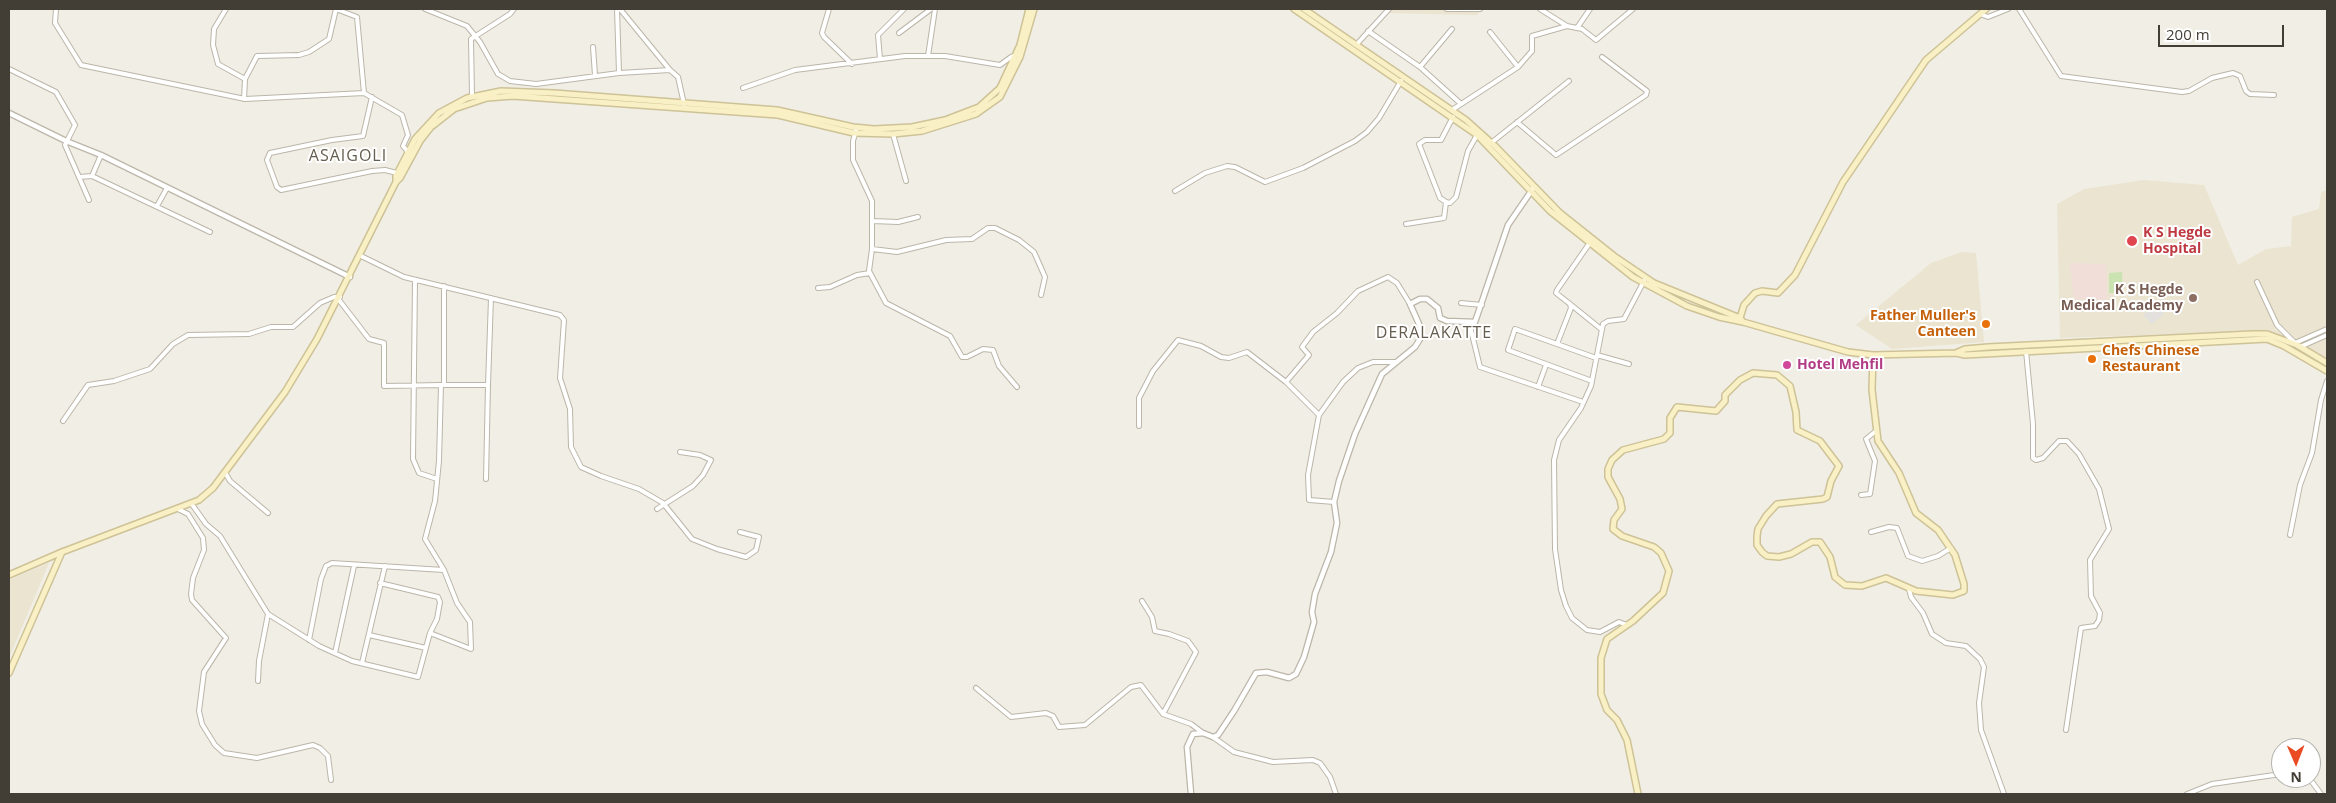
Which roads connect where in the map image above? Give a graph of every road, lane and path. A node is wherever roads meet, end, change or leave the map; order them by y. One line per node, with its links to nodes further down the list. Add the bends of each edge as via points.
1 (56, 9): 56 (street, via 55,23 81,65)
2 (226, 9): 48 (street, via 213,34 218,64)
3 (354, 9): 24 (street)
4 (426, 9): 33 (street, via 462,23)
5 (514, 9): 33 (street)
6 (619, 9): 45 (street); 46 (street)
7 (829, 9): 41 (street, via 822,33)
8 (904, 9): 40 (street, via 878,36)
9 (931, 9): 32 (street)
10 (935, 9): 36 (street)
11 (1029, 9): 37 (main road)
12 (1034, 9): 37 (main road)
13 (1294, 9): 26 (main road)
14 (1304, 9): 26 (main road)
15 (1389, 9): 30 (street)
16 (1447, 9): 17 (street)
17 (1480, 9)
18 (1540, 9): 27 (street)
19 (1590, 9): 28 (street)
20 (1633, 9): 28 (street, via 1596,40)
21 (1986, 9): 25 (main road)
22 (2008, 9): 25 (street, via 1988,17)
23 (2019, 9): 53 (street, via 2061,76 2182,92 2212,78 2233,73 2240,76 2250,94)
24 (351, 14): 48 (street, via 336,9 329,39 309,52 258,56); 52 (street, via 356,17)
25 (1980, 14): 103 (main road, via 1926,60 1843,182 1795,275 1778,293 1755,293 1744,305)
26 (1310, 16): 34 (main road); 38 (main road)
27 (1567, 26): 28 (street); 43 (street, via 1532,36 1532,51)
28 (1577, 28)
29 (1452, 29): 42 (street)
30 (1368, 31): 34 (street); 42 (street)
31 (1490, 32): 43 (street)
32 (899, 33)
33 (474, 36): 47 (street, via 498,74 510,81 536,84); 54 (street, via 470,50)
34 (1356, 45): 38 (main road)
35 (593, 47): 47 (street)
36 (928, 56): 37 (street, via 1000,65); 40 (street)
37 (1018, 56): 64 (main road, via 1000,88 974,110 912,127); 65 (main road, via 1006,88 986,109 939,127)
38 (1367, 56): 49 (main road); 57 (main road)
39 (1602, 56): 63 (street, via 1647,91 1646,95 1558,155)
40 (880, 59): 41 (street)
41 (852, 64): 51 (street, via 796,70)
42 (1420, 67): 58 (street)
43 (1518, 67): 58 (street)
44 (9, 69): 67 (street, via 56,92 75,125)
45 (670, 70): 46 (street); 59 (street, via 678,77)
46 (619, 73): 47 (street)
47 (595, 75)
48 (245, 79): 56 (street)
49 (1400, 81): 57 (main road); 78 (street, via 1367,132 1303,168 1265,182 1226,166 1205,173)
50 (1569, 81): 63 (street)
51 (743, 88)
52 (364, 93): 55 (street); 56 (street)
53 (2274, 95)
54 (472, 96): 59 (main road, via 525,91); 69 (main road, via 439,113 420,132)
55 (372, 97): 69 (street, via 402,115 408,134 403,146); 71 (street, via 363,136 270,153 267,160 277,187 283,190 372,171)
56 (244, 99)
57 (1438, 103): 60 (main road); 62 (main road)
58 (1460, 103): 60 (street)
59 (685, 106): 64 (main road, via 777,110); 69 (main road, via 528,96 487,98 466,104 444,116)
60 (1452, 110): 68 (main road)
61 (9, 113): 67 (street)
62 (1453, 118): 66 (main road); 80 (street, via 1441,140 1425,140 1419,144 1440,198)
63 (1517, 122): 68 (street)
64 (856, 130): 65 (main road); 83 (street, via 853,160 872,201)
65 (893, 134): 74 (street)
66 (1476, 136): 77 (main road); 80 (street, via 1468,151 1456,197 1450,203)
67 (66, 141): 70 (street); 73 (street, via 67,155)
68 (1492, 143): 77 (main road)
69 (409, 153): 71 (main road); 75 (main road)
70 (101, 155): 72 (street); 76 (street)
71 (397, 173): 75 (main road)
72 (92, 176): 73 (street); 81 (street)
73 (79, 177): 79 (street)
74 (906, 181)
75 (396, 182): 88 (main road)
76 (167, 188): 81 (street); 90 (street)
77 (1532, 189): 86 (main road); 92 (main road); 102 (street, via 1508,226)
78 (1175, 191)
79 (89, 200)
80 (1446, 202): 84 (street, via 1444,218)
81 (157, 206): 85 (street)
82 (918, 217): 83 (street, via 898,222)
83 (872, 221): 87 (street)
84 (1406, 224)
85 (210, 232)
86 (1589, 244): 92 (main road); 101 (street, via 1556,293)
87 (872, 249): 89 (street); 96 (street, via 897,252 946,240 972,239 988,228 995,228 1034,252 1045,277)
88 (361, 256): 90 (main road); 91 (street)
89 (869, 270): 95 (street, via 870,273); 128 (street, via 886,303 950,336 962,357 983,349 993,350 999,366)
90 (350, 277): 97 (main road)
91 (416, 280): 94 (street); 125 (street)
92 (1644, 281): 103 (main road, via 1687,306); 105 (street, via 1624,319 1608,320)
93 (2257, 282): 112 (street, via 2277,325)
94 (444, 286): 98 (street); 126 (street)
95 (818, 288)
96 (1041, 295)
97 (339, 298): 125 (street, via 369,338 384,343 384,386); 132 (street, via 320,303 293,327 271,327 250,334 188,335 173,344 150,369 114,381 88,385); 136 (main road, via 285,392)
98 (491, 298): 127 (street); 141 (street, via 560,315 564,320 560,378 570,409 571,447 581,467 639,489)
99 (1461, 303): 102 (street)
100 (1410, 304): 104 (street, via 1426,300 1438,308 1440,318); 117 (street, via 1419,324 1420,339); 124 (street, via 1397,283 1388,276 1358,291 1337,314 1313,332 1302,347 1309,355)
101 (1570, 304): 105 (street); 111 (street, via 1570,313)
102 (1482, 305): 104 (street, via 1475,322)
103 (1740, 321): 115 (main road, via 1824,346)
104 (1469, 322): 129 (street, via 1480,367)
105 (1601, 329): 116 (street)
106 (2327, 329): 108 (street)
107 (2327, 334): 109 (street)
108 (2312, 335): 109 (street); 112 (street)
109 (2313, 340): 112 (street)
110 (2149, 341): 112 (main road, via 2267,334); 113 (main road); 114 (main road, via 1988,347); 121 (main road, via 2266,339)
111 (1558, 344): 116 (street); 120 (street, via 1515,329 1508,350)
112 (2297, 345): 118 (main road)
113 (2026, 350): 114 (main road); 170 (street, via 2033,458 2043,458 2059,441 2068,441 2099,489 2109,529 2090,560 2092,596 2100,613 2095,626 2081,628)
114 (1956, 353): 115 (main road)
115 (1873, 355): 134 (main road)
116 (1597, 356): 119 (street); 122 (street)
117 (1396, 362): 131 (street, via 1373,362 1358,368 1343,382); 140 (street, via 1382,374 1355,434)
118 (2327, 363)
119 (1629, 364)
120 (1546, 365): 122 (street); 129 (street)
121 (2327, 371)
122 (1592, 381): 130 (street)
123 (2327, 381): 148 (street)
124 (1286, 382): 131 (street); 133 (street, via 1247,352 1221,357 1201,346 1178,340 1153,371 1139,398)
125 (414, 385): 126 (street); 137 (street, via 413,459 419,473)
126 (442, 385): 127 (street); 137 (street)
127 (488, 385): 138 (street)
128 (1017, 387)
129 (1538, 387): 130 (street)
130 (1583, 402): 159 (street, via 1555,449 1555,549 1560,590 1572,618 1587,630 1600,632 1619,622)
131 (1319, 415): 140 (street, via 1308,475 1309,500)
132 (63, 421)
133 (1139, 426)
134 (1876, 431): 139 (street, via 1866,439 1874,461 1870,494); 149 (main road, via 1878,441 1899,473 1916,513 1938,530)
135 (680, 452): 141 (street, via 711,460 693,486)
136 (226, 474): 142 (main road, via 214,488); 145 (street)
137 (437, 479): 153 (street, via 425,539)
138 (486, 479)
139 (1860, 495)
140 (1334, 502): 172 (street, via 1336,523 1331,552 1315,594 1314,622 1296,674 1288,678 1267,672 1256,673 1223,728)
141 (663, 503): 144 (street); 146 (street, via 692,539 746,557 756,550 759,537)
142 (191, 504): 143 (main road); 158 (street, via 220,536)
143 (178, 509): 150 (main road); 174 (street, via 188,514 204,538 204,550 193,578 192,600 226,638 204,672 199,711 202,724 224,753 257,758 313,745 320,748 328,756)
144 (657, 509)
145 (268, 513)
146 (740, 532)
147 (1871, 532): 149 (street, via 1897,528 1908,556 1922,561)
148 (2290, 535)
149 (1951, 548): 156 (main road, via 1964,591 1954,596)
150 (62, 552): 154 (main road); 166 (main road)
151 (354, 566): 152 (street); 162 (street, via 332,563 326,566); 164 (street)
152 (385, 566): 153 (street); 155 (street)
153 (444, 570): 160 (street, via 457,602 470,622 471,649)
154 (9, 575)
155 (380, 583): 160 (street, via 438,597 437,619); 161 (street)
156 (1909, 589): 159 (main road, via 1886,578 1862,586 1845,585 1835,577 1830,558 1820,542 1812,542 1791,554 1779,556 1767,556 1757,545 1758,529 1777,504 1827,497 1839,466 1820,441 1797,430 1790,386 1778,375 1753,373 1731,388 1716,411 1677,407 1670,418 1670,433 1664,439 1623,450 1612,460 1608,477 1622,508 1614,520 1613,529 1622,536 1654,547 1661,553 1669,571 1663,594); 178 (street, via 1932,634 1946,643 1966,646 1984,667 1979,703 1981,730)
157 (1142, 601): 169 (street, via 1152,617 1155,631 1188,641 1196,652)
158 (268, 614): 162 (street); 167 (street)
159 (1627, 625): 177 (main road, via 1607,639 1601,658 1601,694 1607,710 1617,720 1627,740)
160 (430, 632): 163 (street)
161 (369, 635): 163 (street); 165 (street)
162 (309, 640): 164 (street)
163 (426, 648): 165 (street, via 418,677)
164 (335, 653): 165 (street)
165 (362, 663)
166 (9, 673)
167 (258, 681)
168 (976, 688): 169 (street, via 1011,717 1046,713 1053,716 1060,727 1085,725 1131,687 1141,685)
169 (1164, 714): 171 (street, via 1191,724)
170 (2066, 730)
171 (1202, 733): 172 (street); 175 (street, via 1193,734 1187,747)
172 (1213, 737): 176 (street, via 1234,752 1273,762 1313,760 1320,763)
173 (2271, 775): 179 (street, via 2212,784)
174 (331, 780)
175 (1191, 794)
176 (1336, 794)
177 (1638, 794)
178 (2004, 794)
179 (2187, 794)

